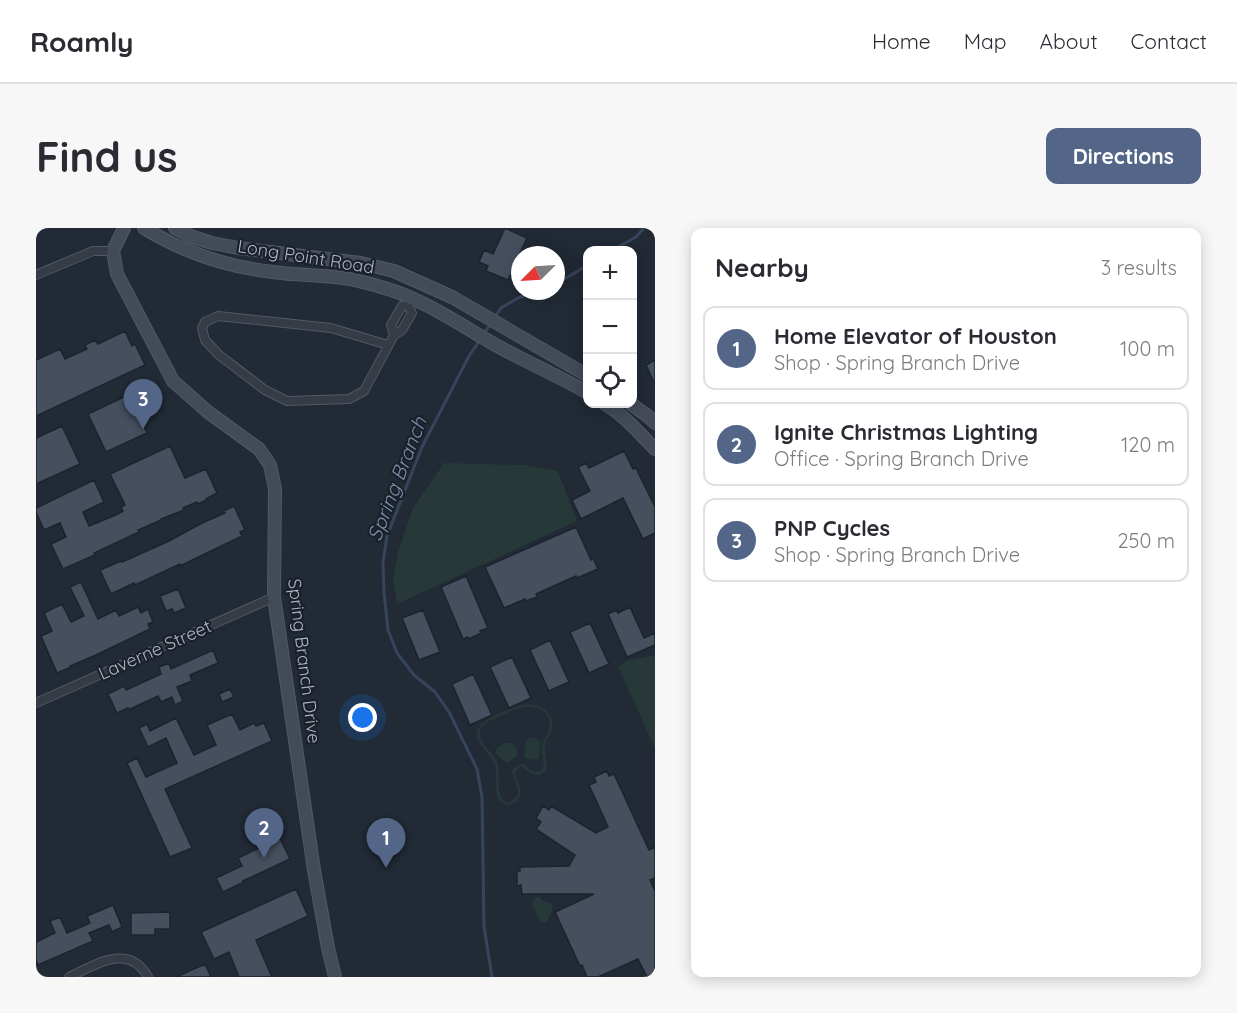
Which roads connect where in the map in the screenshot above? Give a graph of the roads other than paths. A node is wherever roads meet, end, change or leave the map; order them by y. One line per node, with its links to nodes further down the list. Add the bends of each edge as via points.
1 (124, 228): 4 (main road)
2 (144, 228): 7 (main road, Long Point Road, via 184,249 236,266 353,279 384,288)
3 (175, 228): 6 (main road, Long Point Road, via 212,243 361,263)
4 (113, 251): 5 (street, via 93,251); 15 (main road, Spring Branch Drive, via 117,274 173,381 259,449 270,465 275,489)
5 (36, 275)
6 (417, 281): 7 (main road); 9 (main road, Long Point Road)
7 (410, 302): 8 (street, via 412,313); 10 (main road, Long Point Road, via 462,324)
8 (388, 345): 8 (street, via 364,391 350,399 287,401 265,390 219,355 205,340 202,328 218,316 331,328)
9 (583, 373)
10 (583, 390)
11 (612, 408): 14 (main road)
12 (637, 408): 13 (main road)
13 (655, 423)
14 (655, 449)
15 (274, 597): 16 (street, Laverne Street); 19 (main road, Spring Branch Drive, via 314,870)
16 (36, 703)
17 (72, 976): 18 (street, via 120,958 132,960)
18 (148, 977)
19 (335, 977)

